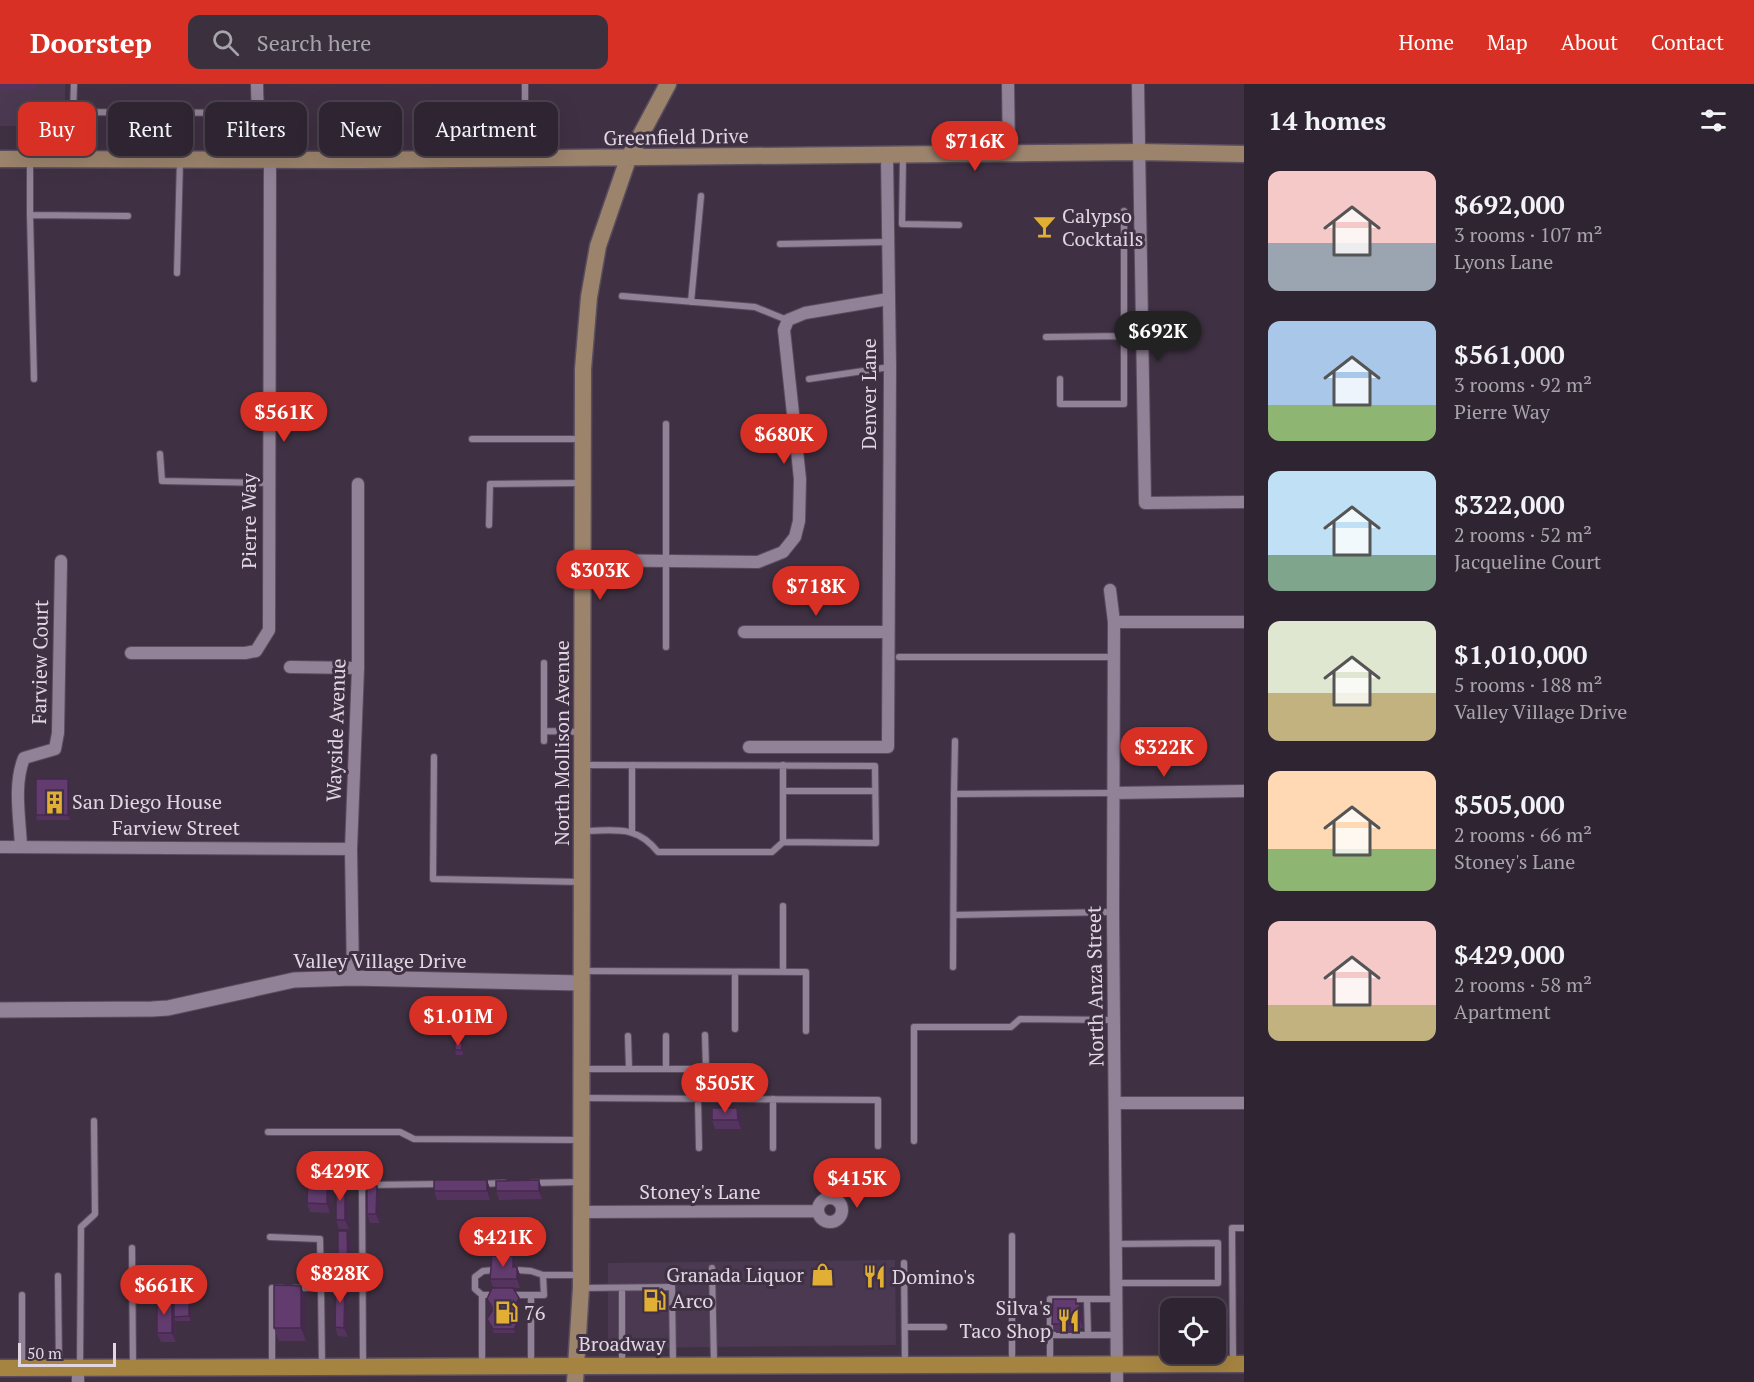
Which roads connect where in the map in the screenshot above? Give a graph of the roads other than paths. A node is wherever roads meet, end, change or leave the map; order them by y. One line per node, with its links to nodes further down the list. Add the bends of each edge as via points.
1 (74, 84): 7 (lane)
2 (257, 84): 8 (street, Pierre Way)
3 (525, 84): 17 (lane)
4 (668, 84): 22 (main road, North Mollison Avenue)
5 (1008, 84): 12 (street)
6 (1138, 84): 11 (street)
7 (73, 102)
8 (257, 102)
9 (96, 112): 10 (lane)
10 (205, 113)
11 (1140, 152): 12 (main road, Greenfield Drive); 13 (main road, Greenfield Drive); 49 (street, via 1145,503)
12 (1009, 154): 14 (main road, Greenfield Drive)
13 (1244, 154)
14 (895, 155): 22 (main road, Greenfield Drive); 28 (lane, via 902,224); 29 (street, Denver Lane)
15 (74, 156): 20 (lane)
16 (268, 156): 23 (street, Pierre Way)
17 (525, 158): 22 (main road, Greenfield Drive); 23 (main road, Greenfield Drive)
18 (0, 159): 19 (main road, Greenfield Drive)
19 (30, 159): 20 (main road, Greenfield Drive); 26 (lane)
20 (74, 159): 21 (main road, Greenfield Drive)
21 (180, 159): 23 (main road, Greenfield Drive); 31 (lane)
22 (628, 159): 44 (main road, North Mollison Avenue, via 598,246 589,297)
23 (270, 160): 46 (street, Pierre Way)
24 (701, 196): 34 (lane)
25 (1124, 211): 36 (lane)
26 (30, 215): 27 (lane); 39 (lane)
27 (128, 216)
28 (959, 225)
29 (887, 242): 30 (lane); 33 (street, Denver Lane)
30 (780, 244)
31 (177, 273)
32 (622, 296): 34 (lane)
33 (888, 299): 35 (street, via 805,313); 38 (street, Denver Lane)
34 (691, 302): 35 (lane, via 755,307)
35 (788, 320): 53 (street, via 784,330 800,479 795,537 783,552 758,562)
36 (1124, 336): 37 (lane); 41 (lane, via 1124,404 1060,404)
37 (1046, 337)
38 (890, 367): 40 (lane); 58 (street, Denver Lane)
39 (34, 379)
40 (809, 379)
41 (1060, 379)
42 (666, 424): 53 (lane)
43 (472, 439): 44 (lane)
44 (584, 439): 47 (main road, North Mollison Avenue)
45 (160, 454): 46 (lane, via 162,481)
46 (269, 483): 60 (street, Pierre Way, via 269,630 256,651)
47 (583, 483): 50 (lane, via 490,484); 51 (main road, North Mollison Avenue)
48 (358, 484): 65 (street, Wayside Avenue)
49 (1244, 502)
50 (489, 525)
51 (583, 560): 53 (street); 67 (main road, North Mollison Avenue)
52 (61, 561): 84 (street, Farview Court, via 58,733 55,748 24,758 20,767)
53 (665, 561): 59 (lane)
54 (1110, 590): 55 (street, North Anza Street)
55 (1114, 622): 56 (street); 62 (street, North Anza Street)
56 (1244, 622)
57 (744, 632): 58 (street)
58 (888, 632): 70 (street, Denver Lane, via 888,747)
59 (666, 647)
60 (131, 653)
61 (899, 657): 62 (lane)
62 (1114, 657): 79 (street, North Anza Street)
63 (544, 663): 66 (lane)
64 (290, 667): 65 (street)
65 (358, 668): 85 (street, Wayside Avenue)
66 (544, 731): 67 (lane); 68 (lane)
67 (583, 732): 72 (main road, North Mollison Avenue)
68 (544, 741)
69 (955, 741): 78 (lane)
70 (749, 747)
71 (434, 757): 86 (lane, via 433,879)
72 (583, 765): 73 (lane); 80 (main road, North Mollison Avenue)
73 (632, 765): 74 (lane); 81 (lane)
74 (783, 765): 75 (lane); 76 (lane, via 875,766)
75 (783, 791): 76 (lane); 82 (lane)
76 (875, 791): 82 (lane, via 876,843)
77 (1244, 791): 79 (street)
78 (954, 794): 79 (lane); 89 (lane)
79 (1113, 794): 88 (street, North Anza Street)
80 (583, 831): 81 (lane); 86 (main road, North Mollison Avenue)
81 (632, 831): 82 (lane, via 648,839 658,852 772,852)
82 (783, 842)
83 (0, 847): 84 (street, Farview Street)
84 (21, 847): 85 (street, Farview Street)
85 (351, 849): 94 (street, Wayside Avenue)
86 (582, 882): 93 (main road, North Mollison Avenue)
87 (783, 906): 92 (lane)
88 (1113, 912): 89 (lane); 96 (street, North Anza Street)
89 (954, 915): 90 (lane)
90 (953, 967)
91 (735, 972): 92 (lane); 93 (lane); 97 (lane)
92 (783, 972): 98 (lane, via 806,972)
93 (582, 977): 94 (street, Valley Village Drive); 102 (main road, North Mollison Avenue)
94 (353, 978): 95 (street, Valley Village Drive, via 294,980 168,1008)
95 (0, 1010)
96 (1115, 1020): 109 (street, North Anza Street); 113 (lane, via 1020,1019 1011,1027 914,1027)
97 (735, 1029)
98 (806, 1031)
99 (705, 1035): 104 (lane, via 706,1069)
100 (628, 1036): 103 (lane)
101 (666, 1036): 104 (lane)
102 (582, 1069): 103 (lane); 105 (main road, North Mollison Avenue)
103 (629, 1069): 104 (lane)
104 (666, 1069)
105 (582, 1098): 106 (lane); 112 (main road, North Mollison Avenue)
106 (698, 1099): 107 (lane); 115 (lane)
107 (773, 1099): 114 (lane, via 878,1100); 116 (lane)
108 (1244, 1102): 109 (street)
109 (1116, 1103): 127 (street, North Anza Street)
110 (94, 1121): 170 (lane, via 94,1214 81,1227)
111 (268, 1132): 112 (lane, via 400,1132 414,1139)
112 (582, 1140): 117 (main road, North Mollison Avenue)
113 (914, 1141)
114 (878, 1146)
115 (699, 1148)
116 (773, 1148)
117 (582, 1182): 119 (lane); 123 (main road, North Mollison Avenue)
118 (507, 1183): 121 (lane)
119 (519, 1183)
120 (449, 1184): 163 (lane, via 366,1185 362,1190)
121 (472, 1184)
122 (818, 1211): 123 (street, Stoney's Lane)
123 (582, 1212): 137 (main road, North Mollison Avenue)
124 (1244, 1228): 157 (lane, via 1233,1228)
125 (1012, 1236): 154 (lane)
126 (270, 1237): 139 (lane, via 320,1239)
127 (1116, 1244): 138 (street, North Anza Street); 138 (lane, via 1218,1243 1218,1283)
128 (132, 1248): 135 (lane)
129 (904, 1263): 148 (lane)
130 (712, 1268): 161 (lane)
131 (495, 1270): 142 (lane, via 483,1271 475,1277 475,1289)
132 (516, 1270): 133 (lane)
133 (543, 1275): 137 (lane); 145 (lane, via 544,1295)
134 (58, 1276): 169 (lane)
135 (132, 1281): 136 (lane); 165 (lane)
136 (202, 1281)
137 (581, 1282): 140 (lane); 171 (main road, North Mollison Avenue)
138 (1116, 1283): 147 (street, North Anza Street)
139 (321, 1288): 162 (lane); 166 (lane, via 272,1288)
140 (622, 1288): 159 (lane); 160 (lane, via 672,1287)
141 (22, 1295): 168 (lane)
142 (482, 1295): 143 (lane); 164 (lane)
143 (493, 1295)
144 (516, 1295): 145 (lane)
145 (531, 1295): 158 (lane)
146 (1087, 1299): 147 (lane); 150 (lane, via 1050,1299); 151 (lane)
147 (1116, 1299): 152 (street, North Anza Street)
148 (905, 1327): 149 (lane); 153 (lane)
149 (944, 1327)
150 (1050, 1335): 151 (lane); 155 (lane)
151 (1088, 1335): 152 (lane)
152 (1116, 1335): 156 (street, North Anza Street)
153 (905, 1364): 154 (main road, Broadway); 161 (main road, Broadway)
154 (1012, 1364): 155 (main road, Broadway)
155 (1050, 1364): 156 (main road, Broadway)
156 (1115, 1364): 157 (main road, Broadway); 172 (street, North Anza Street)
157 (1239, 1364)
158 (531, 1365): 164 (main road, Broadway); 171 (main road, Broadway)
159 (622, 1365): 160 (main road, Broadway); 171 (main road, Broadway)
160 (673, 1365): 161 (main road, Broadway)
161 (714, 1365)
162 (322, 1366): 163 (main road, Broadway); 166 (main road, Broadway)
163 (363, 1366): 164 (main road, Broadway)
164 (483, 1366)
165 (133, 1367): 166 (main road, Broadway); 170 (main road, Broadway)
166 (272, 1367)
167 (0, 1368): 168 (main road, Broadway)
168 (22, 1368): 169 (main road, Broadway)
169 (59, 1368): 170 (main road, Broadway)
170 (78, 1372)
171 (575, 1374)
172 (1117, 1382)

